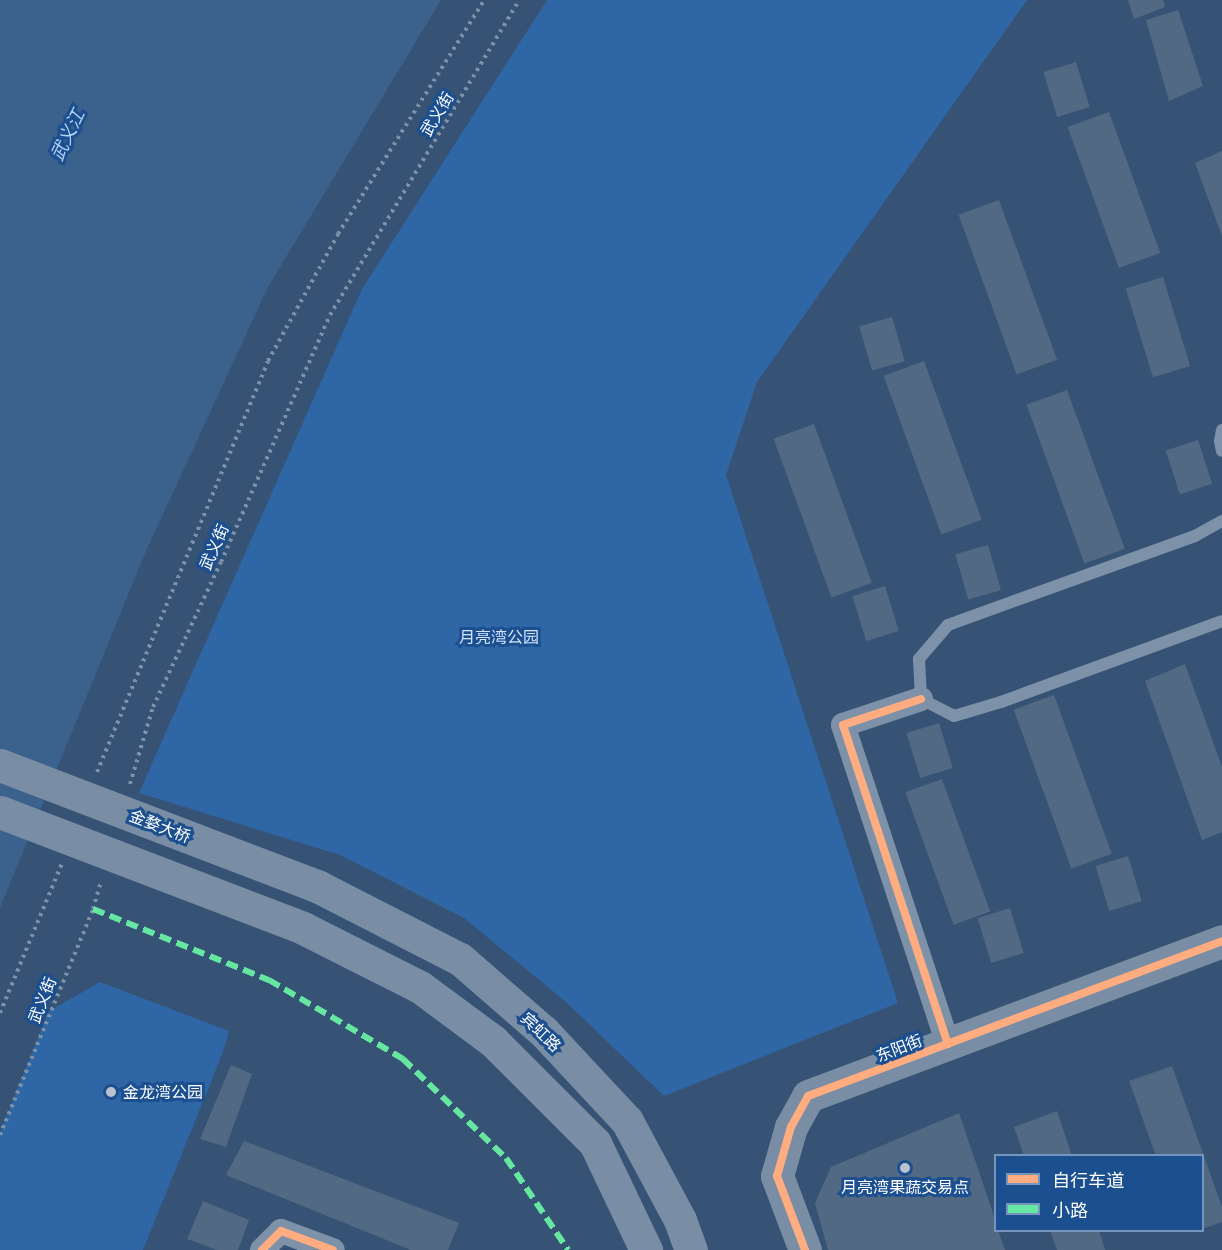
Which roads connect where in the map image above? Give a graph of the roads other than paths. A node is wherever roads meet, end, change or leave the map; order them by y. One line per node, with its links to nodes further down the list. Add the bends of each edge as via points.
1 (1222, 430): 2 (lane)
2 (1222, 451)
3 (1222, 521): 5 (lane, via 1196,536 948,625 919,659)
4 (1222, 621): 5 (lane, via 954,716)
5 (921, 699): 10 (street, via 843,725)
6 (0, 765): 8 (main road, 金婺大桥)
7 (0, 812): 13 (main road, via 303,928 420,987 493,1041 595,1143)
8 (319, 887): 14 (main road, 宾虹路, via 460,959 544,1032 627,1121 680,1220)
9 (1222, 941): 10 (main road, 东阳街)
10 (948, 1044): 15 (main road, 东阳街, via 808,1096 791,1127 777,1176)
11 (262, 1250): 12 (street, via 281,1231)
12 (333, 1250)
13 (646, 1250)
14 (691, 1250)
15 (805, 1250)

